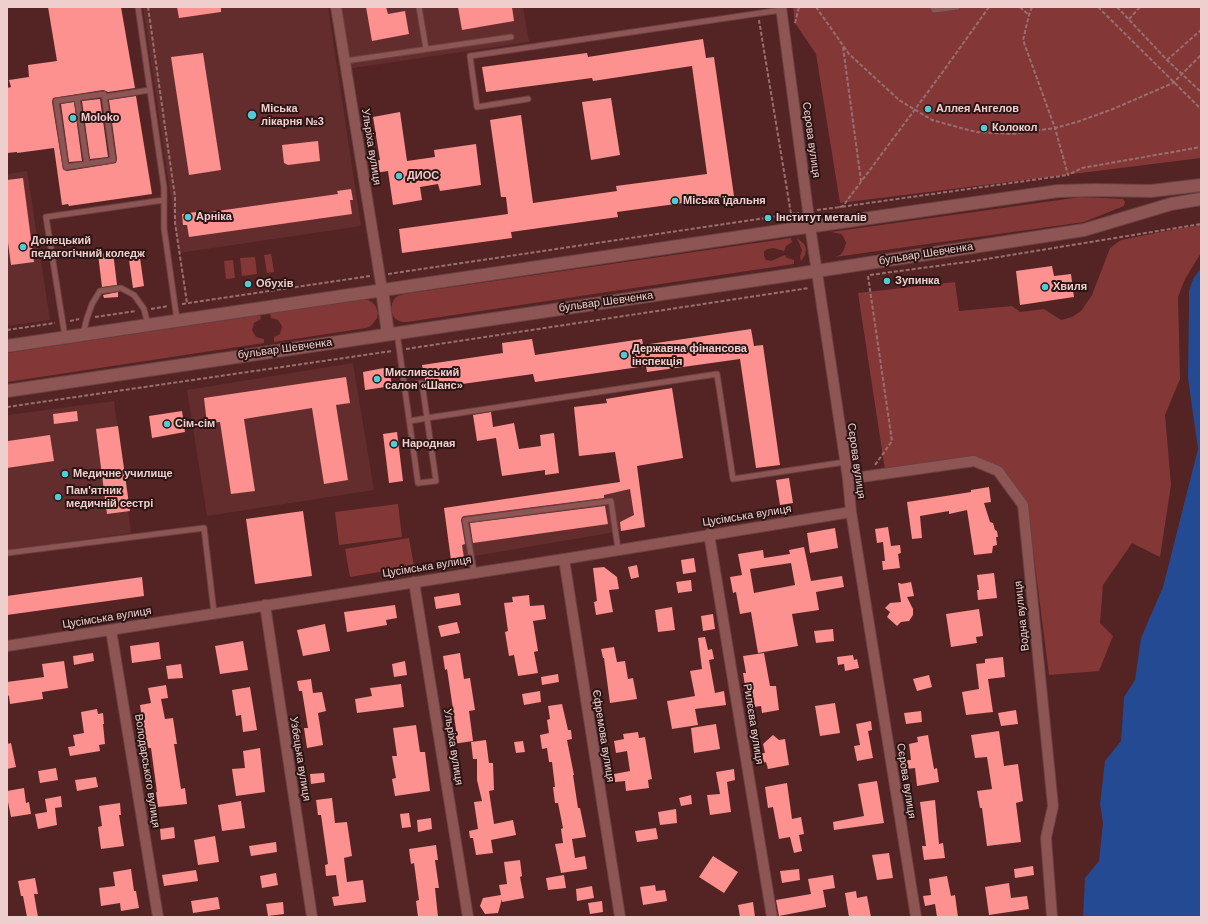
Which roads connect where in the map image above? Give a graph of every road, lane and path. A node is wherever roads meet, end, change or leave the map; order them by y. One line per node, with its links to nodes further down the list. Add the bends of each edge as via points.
1 (138, 7): 28 (lane)
2 (336, 7): 25 (street, Ульріха вулиця)
3 (419, 7): 22 (lane)
4 (799, 7): 18 (path)
5 (816, 7): 21 (path)
6 (933, 7): 7 (lane, via 934,10)
7 (957, 7)
8 (989, 7): 34 (path)
9 (1020, 7): 16 (path)
10 (1032, 7): 16 (path)
11 (1098, 7): 27 (path)
12 (1117, 7): 17 (path)
13 (1140, 7): 17 (path)
14 (781, 8): 15 (lane); 44 (street, Сєрова вулиця)
15 (758, 13): 32 (lane, via 470,56 477,107); 45 (path)
16 (1029, 15): 35 (path, via 1023,40)
17 (1129, 19): 24 (path)
18 (795, 23)
19 (1201, 30): 24 (path)
20 (511, 37): 22 (lane)
21 (842, 46): 34 (path, via 899,100); 39 (path)
22 (426, 49): 25 (lane)
23 (1201, 55): 26 (path)
24 (1167, 60): 26 (path)
25 (345, 61): 49 (street, Ульріха вулиця)
26 (1182, 74): 27 (path); 29 (path)
27 (1173, 83): 33 (path); 35 (path, via 1113,109)
28 (150, 90): 30 (lane); 42 (lane)
29 (1201, 92)
30 (104, 97): 31 (lane, via 104,94); 37 (lane, via 113,160)
31 (77, 98): 37 (lane); 37 (lane, via 56,101 66,167)
32 (528, 99)
33 (1201, 109)
34 (915, 110): 35 (path, via 932,120 976,132 1012,134); 39 (path)
35 (1054, 128): 38 (path)
36 (1201, 147): 38 (path, via 1082,168)
37 (87, 164)
38 (1068, 175): 43 (path)
39 (862, 181): 43 (path)
40 (1201, 185): 47 (main road, via 1151,191 1058,191)
41 (1201, 199): 48 (main road, бульвар Шевченка, via 1171,204 1084,230)
42 (164, 200): 54 (lane, via 164,228); 58 (lane, via 46,218)
43 (840, 207): 44 (path)
44 (808, 212): 45 (path); 47 (street, Сєрова вулиця)
45 (791, 214): 49 (path)
46 (1201, 224): 51 (path)
47 (810, 226): 48 (street, Сєрова вулиця); 53 (main road)
48 (817, 271): 52 (street, Сєрова вулиця); 62 (main road, бульвар Шевченка)
49 (379, 275): 53 (street, Ульріха вулиця); 54 (path)
50 (861, 276): 51 (path)
51 (868, 276): 72 (path, via 892,440)
52 (819, 286): 65 (path); 71 (street, Сєрова вулиця)
53 (382, 290): 57 (main road); 62 (main road)
54 (175, 305): 55 (path); 57 (lane)
55 (144, 310): 56 (path); 56 (lane, via 134,295 121,288 100,291); 59 (lane)
56 (87, 318): 58 (path); 61 (lane)
57 (177, 320): 59 (main road)
58 (62, 322): 60 (path); 63 (lane)
59 (148, 325): 61 (main road)
60 (7, 330)
61 (83, 334): 63 (main road)
62 (392, 334): 65 (lane); 67 (main road, бульвар Шевченка)
63 (64, 337): 64 (main road)
64 (7, 346)
65 (399, 350): 66 (lane); 68 (path)
66 (405, 386): 69 (lane, via 422,383); 70 (lane)
67 (7, 391)
68 (7, 407)
69 (427, 418): 70 (lane); 70 (lane, via 436,481 418,483); 71 (lane, via 717,374 733,478)
70 (410, 421)
71 (845, 462): 73 (street, Сєрова вулиця)
72 (866, 476): 73 (street, Водна вулиця); 91 (street, Водна вулиця, via 974,461 998,472 1023,505 1053,806 1046,838)
73 (848, 479): 74 (street, Сєрова вулиця)
74 (851, 512): 75 (street, Цусімська вулиця); 90 (street, Сєрова вулиця)
75 (709, 534): 76 (street, Цусімська вулиця); 89 (street, Рилєєва вулиця)
76 (618, 549): 78 (street, Цусімська вулиця); 79 (lane, via 611,501 466,520)
77 (7, 553): 82 (lane, via 204,528)
78 (564, 559): 79 (street, Цусімська вулиця); 88 (street, Єфремова вулиця)
79 (474, 572): 80 (street, Цусімська вулиця)
80 (414, 582): 81 (street, Цусімська вулиця); 87 (street, Ульріха вулиця)
81 (265, 605): 82 (street, Цусімська вулиця); 86 (street, Узбецька вулиця)
82 (214, 614): 83 (street, Цусімська вулиця)
83 (112, 630): 84 (street, Цусімська вулиця); 85 (street, Володарського вулиця)
84 (7, 646)
85 (158, 917)
86 (312, 917)
87 (468, 917)
88 (620, 917)
89 (772, 917)
90 (916, 917)
91 (1052, 917)

